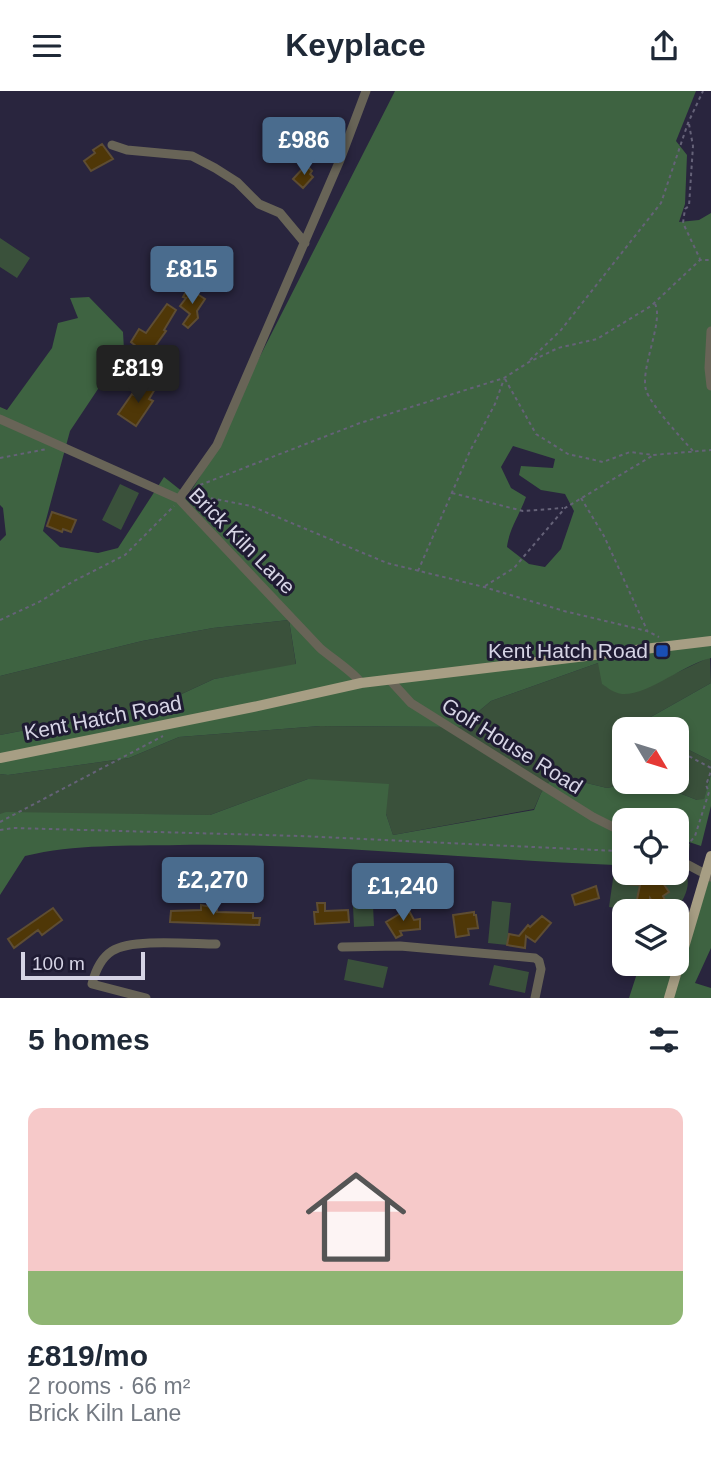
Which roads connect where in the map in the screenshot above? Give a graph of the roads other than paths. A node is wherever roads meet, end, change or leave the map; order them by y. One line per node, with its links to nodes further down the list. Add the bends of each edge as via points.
1 (366, 91): 3 (street)
2 (112, 145): 3 (street, via 192,156 280,213)
3 (305, 243): 7 (street, via 217,445)
4 (711, 331): 5 (street)
5 (711, 386)
6 (0, 419): 7 (street, Brick Kiln Lane)
7 (179, 499): 10 (street, Brick Kiln Lane, via 320,648)
8 (711, 641): 9 (main road, Kent Hatch Road)
9 (389, 679): 10 (main road, Kent Hatch Road); 12 (street, Golf House Road, via 411,703)
10 (361, 683): 11 (main road, Kent Hatch Road)
11 (0, 758)
12 (612, 826)
13 (711, 855): 15 (main road)
14 (689, 865): 15 (street)
15 (708, 876): 20 (main road)
16 (216, 944): 18 (street, via 124,947 111,952 96,969 92,984)
17 (342, 947): 19 (street, via 400,946 535,958 541,969)
18 (146, 998)
19 (535, 998)
20 (669, 998)

